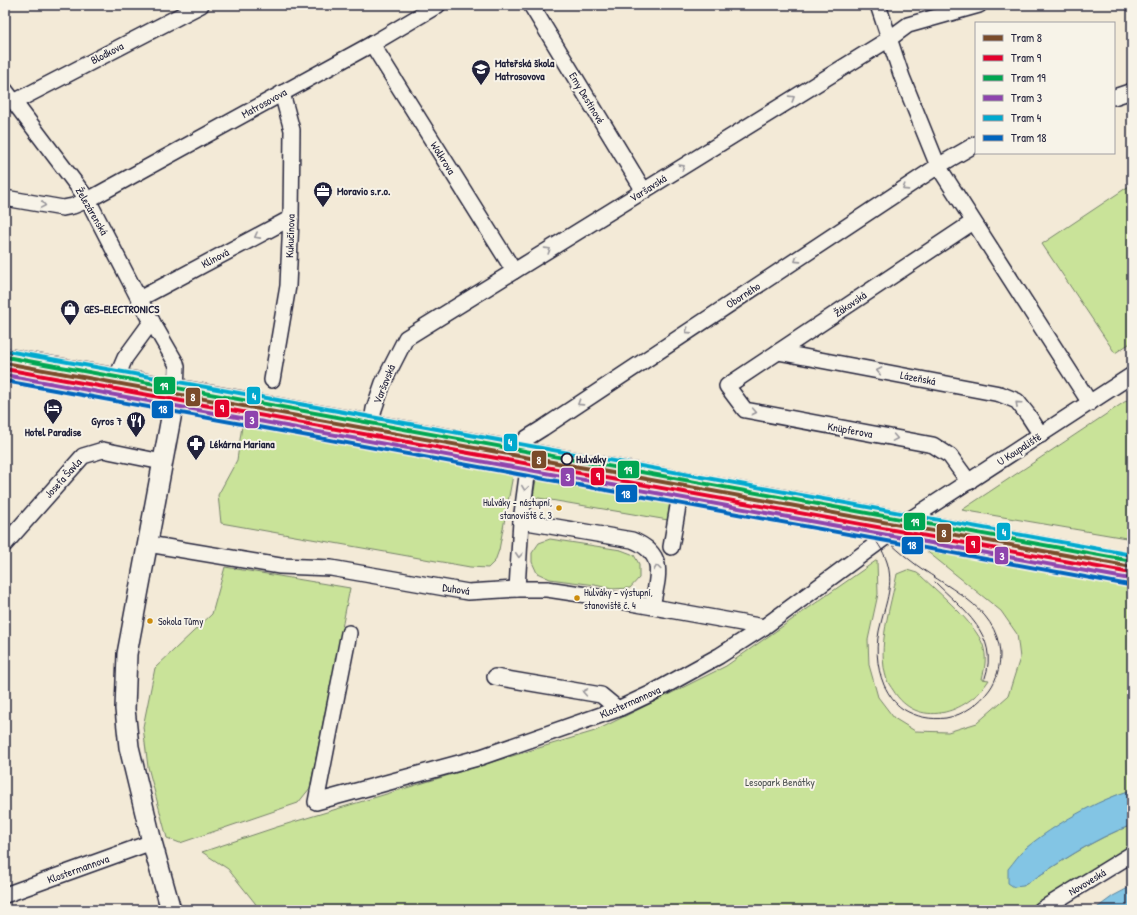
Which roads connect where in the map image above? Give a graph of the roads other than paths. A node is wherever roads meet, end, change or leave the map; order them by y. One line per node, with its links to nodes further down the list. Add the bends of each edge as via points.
1 (201, 5): 10 (street, Blodkova)
2 (438, 5): 7 (street, Matrosovova)
3 (531, 5): 14 (street, Emy Destinové)
4 (878, 5): 6 (street)
5 (979, 5): 6 (street, Varšavská, via 908,25)
6 (889, 39): 13 (street); 14 (street, Varšavská, one-way to 6)
7 (372, 44): 9 (street, Matrosovova); 19 (street, Wolkrova)
8 (1132, 91): 11 (street)
9 (282, 93): 16 (street, Matrosovova); 17 (street, Kukučínova, via 292,130)
10 (9, 96): 16 (street, Železárenská)
11 (1115, 97)
12 (975, 145): 13 (street, Oborného)
13 (938, 166): 18 (street); 32 (street, Oborného, one-way to 32, via 534,433 527,438)
14 (644, 191): 19 (street, Varšavská, one-way to 14)
15 (5, 198): 16 (street, Matrosovova, one-way to 16, via 63,208)
16 (88, 200): 20 (street, Železárenská)
17 (291, 218): 20 (street, Klínová, one-way to 20); 26 (street, Kukučínova, via 288,286)
18 (974, 222): 22 (street, Žákovská); 29 (street)
19 (514, 271): 30 (street, Varšavská, via 406,338 383,383)
20 (139, 298): 21 (street, Železárenská)
21 (152, 321): 25 (street, via 125,358); 28 (street, Železárenská, via 177,367)
22 (778, 352): 27 (street, Žákovská); 31 (street, Lázeňská, one-way to 22, via 1017,401 1000,394)
23 (5, 359): 25 (main road)
24 (1132, 375): 29 (street, U Koupaliště)
25 (116, 379): 28 (main road)
26 (272, 380)
27 (727, 386): 34 (street, Knüpferova, one-way to 34, via 745,410 933,445 950,456)
28 (176, 391): 30 (main road); 33 (street)
29 (1090, 403): 31 (street, U Koupaliště)
30 (371, 426): 32 (main road)
31 (1041, 434): 34 (street, U Koupaliště)
32 (523, 453): 35 (main road); 36 (street, one-way to 36)
33 (162, 462): 38 (street, Josefa Šavla, via 103,450 83,456); 39 (street)
34 (969, 482): 37 (street, U Koupaliště)
35 (682, 483): 37 (main road); 40 (street)
36 (521, 521): 42 (street, one-way to 42); 43 (street, one-way to 36, via 659,572 651,551 643,544)
37 (906, 522): 41 (main road); 44 (street, Klostermannova)
38 (5, 544)
39 (148, 544): 42 (street, Duhová, via 280,566 331,568 468,592); 48 (street, via 127,654 125,709 128,747)
40 (671, 547)
41 (1132, 564)
42 (517, 588): 43 (street, Duhová, via 560,591)
43 (652, 606): 44 (street, Duhová)
44 (764, 627): 47 (street, Klostermannova, via 719,656)
45 (349, 633): 47 (street, Klostermannova, via 316,802 481,757)
46 (495, 677): 47 (street, one-way to 46, via 601,695)
47 (618, 709)
48 (152, 842): 50 (street, Klostermannova); 51 (street)
49 (1132, 854): 52 (street, Novoveská)
50 (5, 896)
51 (171, 910)
52 (1041, 910)

